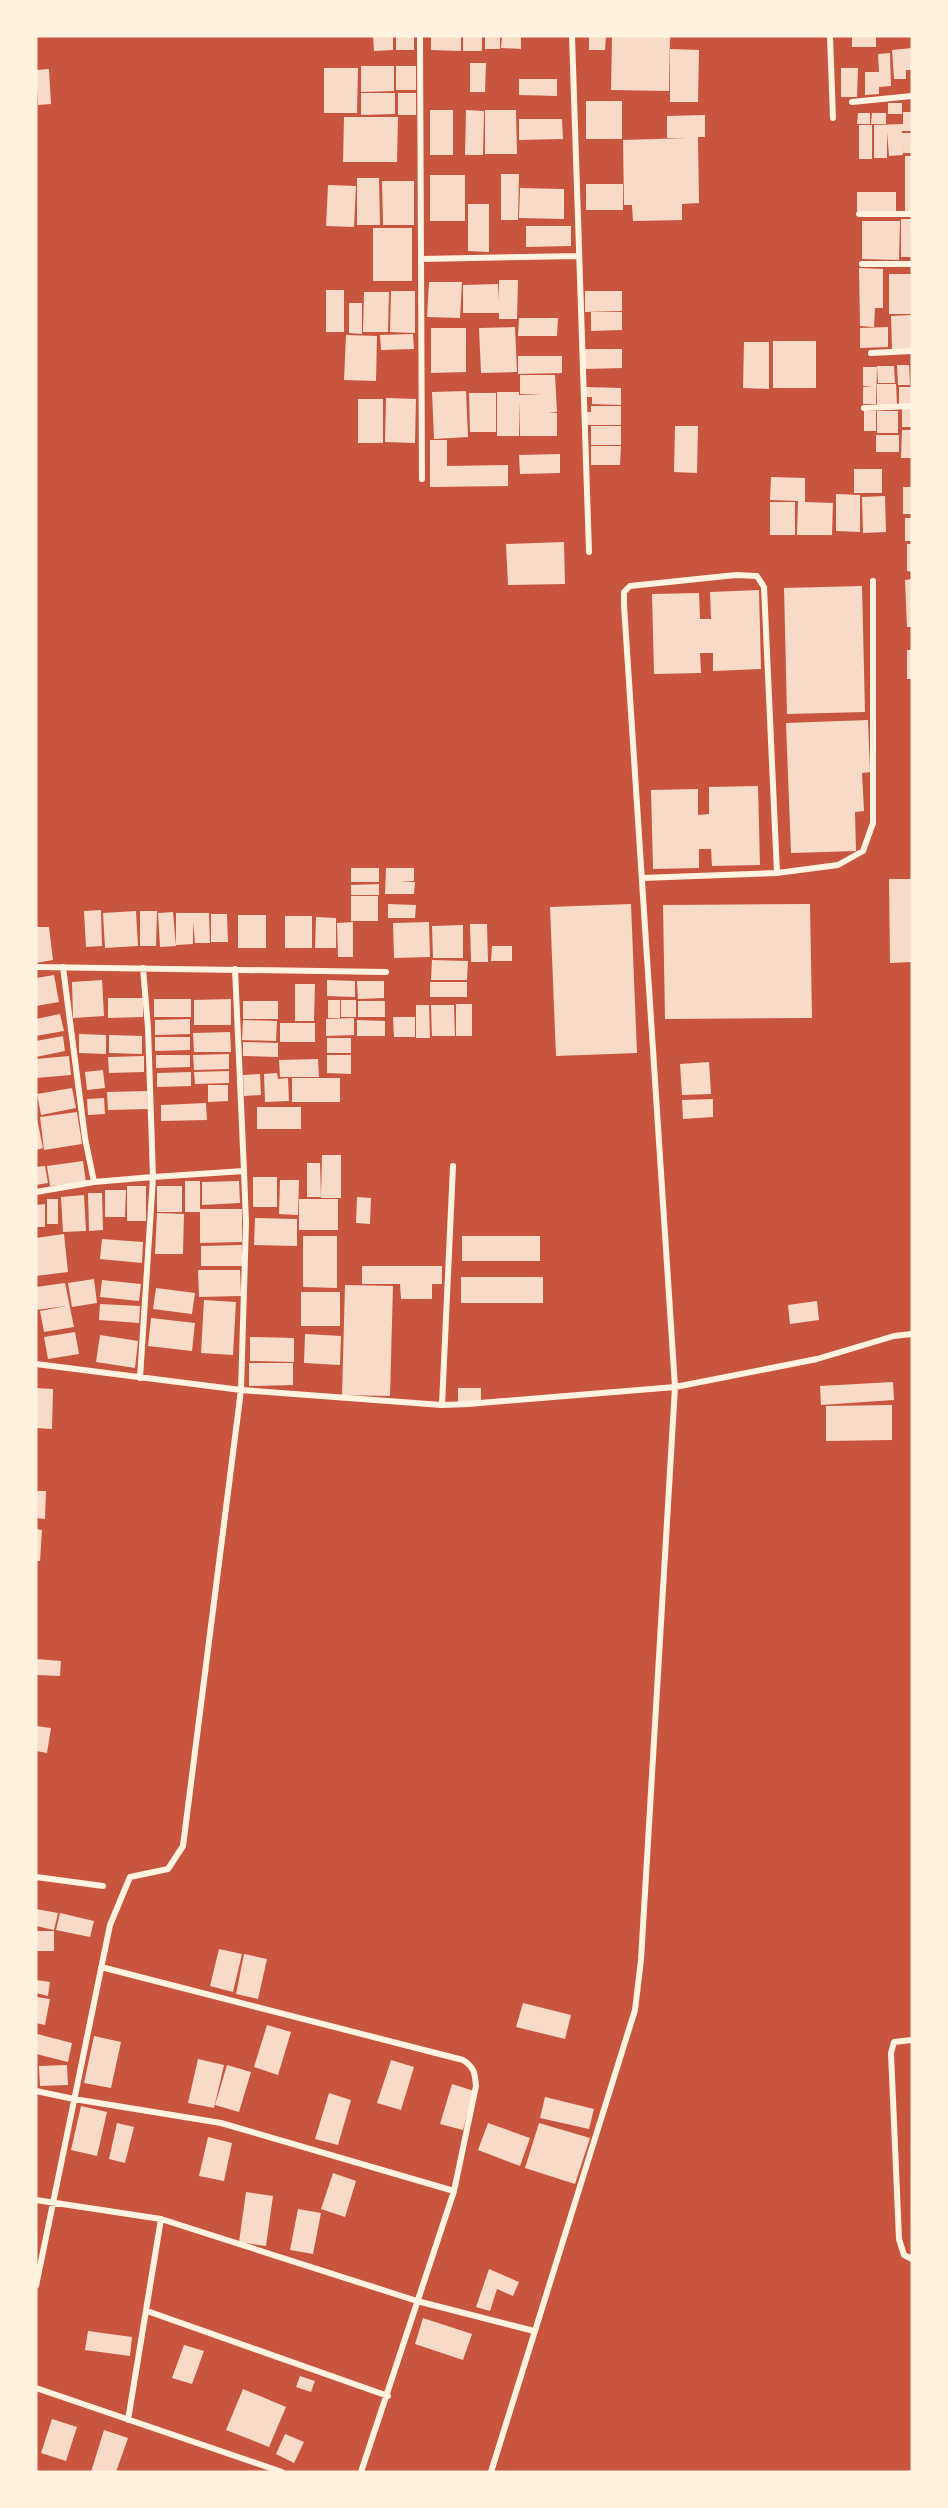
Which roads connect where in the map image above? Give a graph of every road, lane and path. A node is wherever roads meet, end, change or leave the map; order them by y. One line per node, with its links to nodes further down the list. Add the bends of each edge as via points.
1 (420, 36): 10 (street)
2 (572, 36): 9 (street)
3 (830, 36): 6 (street)
4 (912, 96): 5 (street)
5 (852, 102)
6 (832, 118)
7 (859, 214): 8 (street)
8 (912, 214)
9 (578, 256): 10 (street); 18 (street)
10 (421, 259): 17 (street)
11 (862, 264): 12 (street)
12 (912, 264)
13 (912, 351): 14 (street)
14 (871, 353)
15 (912, 406): 16 (street)
16 (864, 408)
17 (423, 479)
18 (589, 552)
19 (873, 581): 20 (street, via 873,823 863,850 838,865)
20 (777, 873): 21 (street); 21 (street, via 764,587 757,576 736,575 630,586 624,592)
21 (642, 878): 35 (street)
22 (63, 967): 23 (street); 24 (street); 30 (street)
23 (36, 968)
24 (143, 968): 25 (street); 29 (street)
25 (235, 969): 26 (street); 28 (street)
26 (386, 972)
27 (453, 1166): 37 (street)
28 (244, 1171): 29 (street); 36 (street)
29 (153, 1177): 30 (street); 34 (street)
30 (94, 1182): 31 (street)
31 (36, 1192)
32 (912, 1334): 35 (street, via 817,1359)
33 (36, 1364): 34 (street)
34 (140, 1378): 36 (street)
35 (675, 1387): 37 (street); 52 (street, via 645,1906 635,2010)
36 (241, 1390): 37 (street); 40 (street, via 183,1846 168,1869 130,1877 110,1925)
37 (442, 1405)
38 (36, 1877): 39 (street)
39 (103, 1886)
40 (102, 1967): 43 (street); 44 (street, via 472,2065 476,2086)
41 (912, 2040): 48 (street, via 894,2042 891,2053 899,2239 904,2255)
42 (36, 2091): 43 (street)
43 (74, 2099): 44 (street, via 221,2123); 46 (street)
44 (454, 2191): 50 (street)
45 (36, 2200): 46 (street)
46 (53, 2203): 47 (street); 49 (street)
47 (161, 2219): 50 (street); 51 (street)
48 (912, 2259)
49 (36, 2286)
50 (417, 2301): 52 (street); 54 (street)
51 (147, 2311): 54 (street); 55 (street)
52 (534, 2331): 58 (street)
53 (36, 2388): 55 (street)
54 (388, 2396): 57 (street)
55 (128, 2420): 56 (street)
56 (282, 2472)
57 (361, 2472)
58 (490, 2472)

